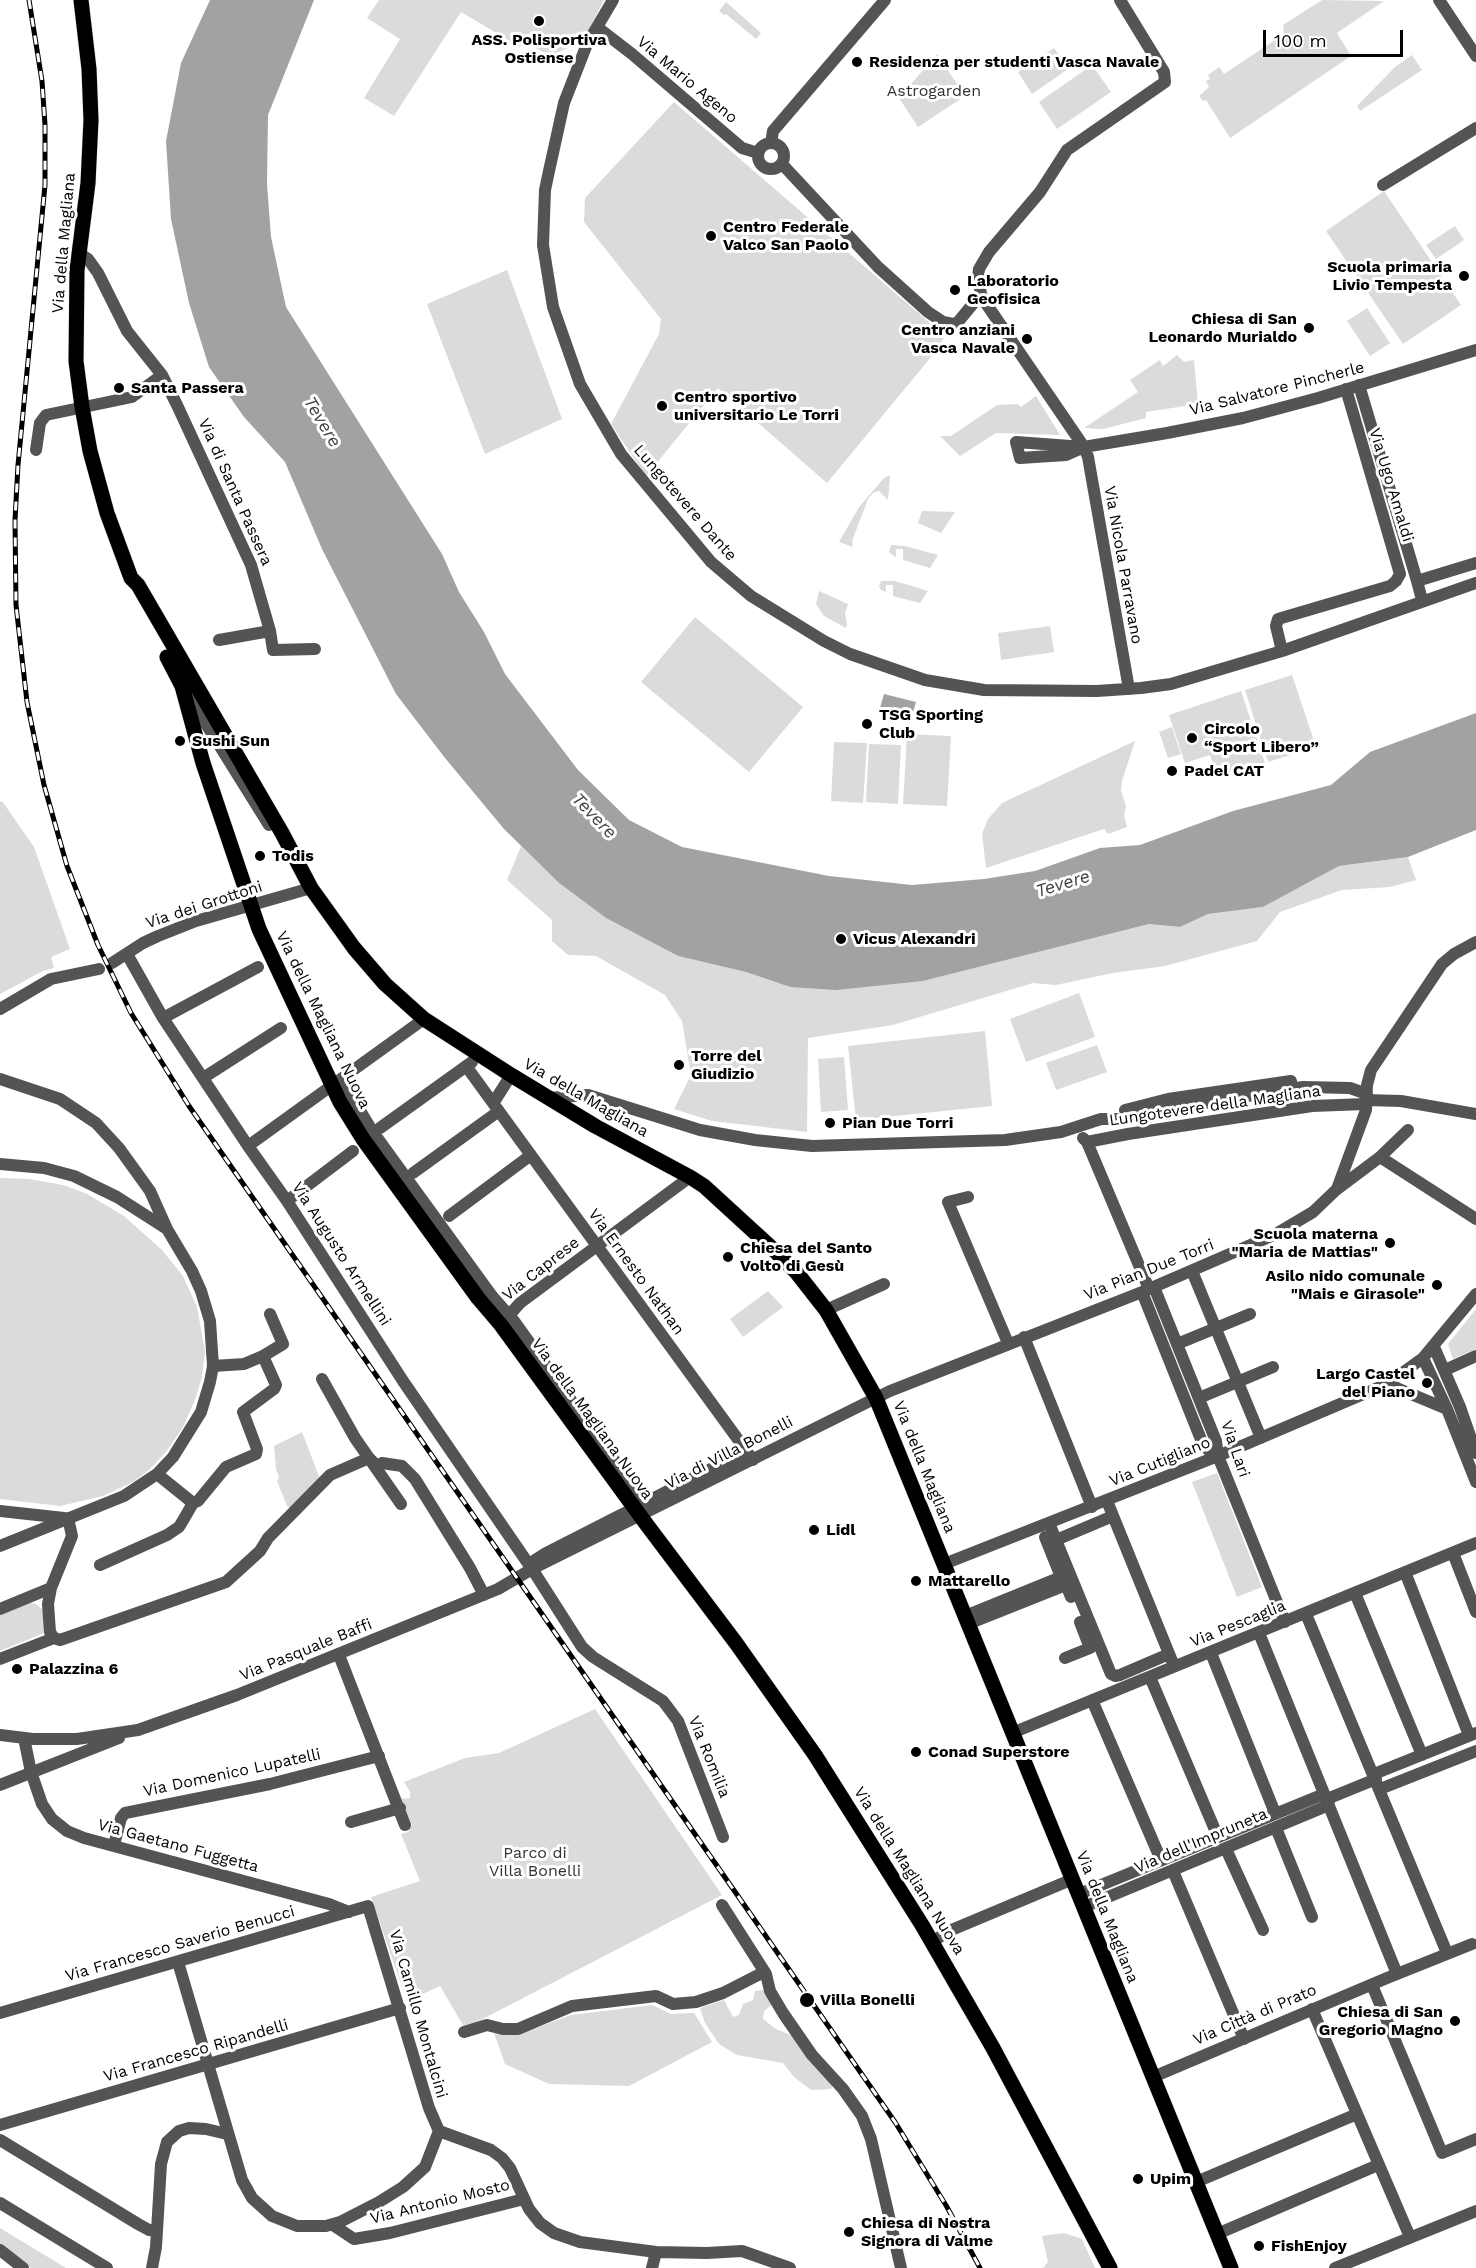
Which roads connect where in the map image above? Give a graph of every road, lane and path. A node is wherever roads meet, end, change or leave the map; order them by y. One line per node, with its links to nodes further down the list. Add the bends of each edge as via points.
1 (81, 0): 13 (main road, Via della Magliana, via 91,120)
2 (613, 0): 6 (street, Lungotevere Dante)
3 (885, 0): 9 (street, via 773,131)
4 (1120, 0): 14 (street, via 1164,72 1165,82 1067,150 1040,192 984,259 978,277)
5 (1439, 0): 7 (street)
6 (597, 27): 10 (street, Via Mario Ageno, via 742,148); 33 (street, Lungotevere Dante, via 564,103 557,131 545,190 543,245 553,307 580,384 621,454 728,578 754,599 850,654 925,680 984,690)
7 (1476, 56)
8 (1476, 128): 12 (street)
9 (771, 143): 10 (street); 11 (street, via 784,152)
10 (758, 153): 11 (street, via 759,162 766,168 775,169)
11 (782, 164): 14 (street, via 878,267 943,322 958,322)
12 (1383, 185)
13 (79, 253): 16 (street, Via di Santa Passera, via 99,273 127,331); 19 (main road, Via della Magliana, via 75,318)
14 (981, 294): 20 (street, Via Nicola Parravano)
15 (1476, 350): 17 (street, Via Salvatore Pincherle)
16 (162, 375): 19 (street, via 132,397); 28 (street, Via di Santa Passera, via 251,565)
17 (1359, 385): 18 (street, Via Salvatore Pincherle); 22 (street, Via Ugo Amaldi)
18 (1346, 389): 20 (street, Via Salvatore Pincherle, via 1243,418); 22 (street, Via Ugo Amaldi)
19 (82, 407): 21 (street, via 44,417); 24 (main road, Via della Magliana, via 106,513)
20 (1084, 447): 33 (street, Via Nicola Parravano)
21 (36, 450)
22 (1377, 473): 25 (street, Via Ugo Amaldi); 31 (street, Via Ugo Amaldi, via 1399,577 1390,586 1278,619)
23 (1476, 563): 25 (street)
24 (131, 578): 32 (main road, Via della Magliana Nuova); 34 (main road, Via della Magliana)
25 (1417, 581): 27 (street)
26 (1476, 583): 27 (street, Lungotevere Dante)
27 (1422, 600): 31 (street, Lungotevere Dante)
28 (270, 631): 29 (street); 30 (street, Via di Santa Passera, via 273,650)
29 (219, 640)
30 (315, 649)
31 (1282, 651): 33 (street, Lungotevere Dante, via 1171,684)
32 (182, 686): 34 (street, Via della Magliana); 35 (main road, Via della Magliana Nuova)
33 (1129, 689)
34 (223, 742): 35 (street, via 209,746); 36 (main road, Via della Magliana, via 282,833)
35 (203, 764): 37 (main road, Via della Magliana Nuova)
36 (311, 888): 37 (street, Via dei Grottoni); 45 (main road, Via della Magliana, via 369,965)
37 (250, 906): 39 (street, Via dei Grottoni, via 168,932); 52 (main road, Via della Magliana Nuova, via 272,961)
38 (1476, 942): 54 (street, via 1442,964 1420,994 1371,1070)
39 (127, 954): 40 (street, Via dei Grottoni); 44 (street, Via Augusto Armellini)
40 (112, 963)
41 (258, 967): 44 (street)
42 (99, 969): 43 (street, via 44,982)
43 (0, 1009)
44 (164, 1017): 50 (street, Via Augusto Armellini)
45 (424, 1019): 47 (main road, Via della Magliana); 52 (street)
46 (281, 1028): 50 (street)
47 (480, 1055): 48 (street); 49 (main road, Via della Magliana)
48 (466, 1066): 55 (street, Via Ernesto Nathan); 57 (street)
49 (511, 1075): 53 (main road, Via della Magliana); 55 (street)
50 (203, 1078): 61 (street, Via Augusto Armellini)
51 (0, 1079): 73 (street, via 60,1099 96,1123 150,1191)
52 (336, 1082): 61 (street); 82 (main road, Via della Magliana Nuova, via 369,1148 478,1298)
53 (546, 1098): 58 (street, Lungotevere della Magliana, via 588,1095 700,1130 812,1146 989,1141); 67 (main road, Via della Magliana)
54 (1366, 1099): 56 (street, Lungotevere della Magliana); 58 (street, Lungotevere della Magliana, via 1350,1088 1303,1087 1101,1119); 60 (street, Lungotevere della Magliana); 68 (street, via 1360,1127)
55 (496, 1106): 63 (street, Via Ernesto Nathan); 66 (street)
56 (1476, 1114)
57 (380, 1128)
58 (1074, 1128): 60 (street)
59 (1408, 1130): 64 (street, Via Pian Due Torri)
60 (1087, 1142): 77 (street)
61 (248, 1146): 70 (street, Via Augusto Armellini)
62 (353, 1151): 70 (street)
63 (531, 1155): 71 (street); 74 (street, Via Ernesto Nathan)
64 (1380, 1157): 68 (street, Via Pian Due Torri); 72 (street)
65 (0, 1164): 73 (street, via 44,1168 74,1176 117,1197)
66 (413, 1173)
67 (690, 1177): 74 (street, Via Caprese); 79 (main road, Via della Magliana, via 775,1251)
68 (1336, 1190): 75 (street, Via Pian Due Torri, via 1313,1212 1289,1227)
69 (968, 1197): 85 (street, via 948,1202)
70 (287, 1201): 122 (street, Via Augusto Armellini, via 403,1381)
71 (449, 1216)
72 (1476, 1219)
73 (167, 1229): 91 (street, via 204,1301 210,1321)
74 (597, 1247): 82 (street, Via Caprese, via 520,1304); 102 (street, Via Ernesto Nathan)
75 (1192, 1271): 77 (street, Via Pian Due Torri); 83 (street)
76 (884, 1284): 79 (street)
77 (1148, 1289): 84 (street, Via Pian Due Torri); 86 (street, Via Lari); 103 (street, via 1204,1447)
78 (1476, 1294): 87 (street)
79 (826, 1310): 97 (main road, Via della Magliana)
80 (270, 1314): 88 (street, via 283,1344)
81 (1250, 1314): 83 (street)
82 (505, 1320): 111 (main road, Via della Magliana Nuova)
83 (1216, 1328): 86 (street); 95 (street)
84 (1024, 1337): 85 (street, Via Pian Due Torri); 110 (street)
85 (1008, 1343): 97 (street, Via Pian Due Torri)
86 (1177, 1344): 98 (street, Via Lari)
87 (1434, 1347): 90 (street); 93 (street)
88 (263, 1356): 91 (street, via 244,1364); 108 (street, via 276,1385 243,1412 256,1454 226,1467)
89 (1476, 1356): 93 (street)
90 (1423, 1358): 96 (street); 99 (street)
91 (213, 1366): 105 (street, via 201,1412 178,1450)
92 (1273, 1366): 95 (street)
93 (1445, 1370): 101 (street)
94 (322, 1379): 104 (street)
95 (1238, 1381): 98 (street); 100 (street)
96 (1387, 1384): 99 (street); 100 (street, Via Cutigliano)
97 (876, 1398): 102 (street, Via di Villa Bonelli); 120 (main road, Via della Magliana)
98 (1199, 1398): 103 (street, Via Lari)
99 (1447, 1409): 106 (street)
100 (1261, 1438): 103 (street, Via Cutigliano)
101 (1476, 1453)
102 (749, 1455): 111 (street, Via di Villa Bonelli)
103 (1218, 1456): 107 (street, Via Cutigliano); 131 (street, Via Lari)
104 (375, 1462): 109 (street); 126 (street, via 402,1466 415,1479); 133 (street, via 336,1471 325,1479 260,1551 226,1582 62,1640)
105 (157, 1474): 108 (street); 114 (street, via 124,1496)
106 (1476, 1482)
107 (1107, 1501): 110 (street, Via Cutigliano); 113 (street)
108 (193, 1503): 121 (street, via 179,1527)
109 (401, 1504)
110 (1092, 1507): 115 (street, Via Cutigliano)
111 (640, 1509): 122 (street, Via di Villa Bonelli); 172 (main road, Via della Magliana Nuova, via 815,1755)
112 (0, 1510): 114 (street)
113 (1113, 1516): 116 (street); 135 (street)
114 (68, 1518): 118 (street); 124 (street, via 72,1536)
115 (1049, 1523): 116 (street); 120 (street, Via Cutigliano)
116 (1050, 1538): 130 (street, via 1061,1577); 135 (street, via 1110,1674 1115,1676)
117 (1476, 1543): 119 (street, Via Pescaglia)
118 (0, 1546)
119 (1453, 1553): 123 (street, Via Pescaglia); 128 (street)
120 (944, 1564): 130 (main road, Via della Magliana)
121 (100, 1565)
122 (532, 1569): 126 (street, Via di Villa Bonelli); 159 (street, Via Romilia, via 583,1649 663,1701 678,1721)
123 (1405, 1572): 125 (street, Via Pescaglia); 144 (street)
124 (51, 1588): 127 (street); 133 (street, via 49,1630)
125 (1355, 1593): 129 (street, Via Pescaglia); 148 (street)
126 (484, 1596): 136 (street, Via Pasquale Baffi)
127 (0, 1609)
128 (1476, 1611)
129 (1306, 1614): 131 (street, Via Pescaglia); 151 (street)
130 (966, 1620): 137 (street, via 1066,1585 1090,1648); 143 (main road, Via della Magliana)
131 (1285, 1622): 132 (street, Via Pescaglia)
132 (1259, 1633): 134 (street, Via Pescaglia); 153 (street)
133 (54, 1638): 138 (street)
134 (1211, 1653): 139 (street, Via Pescaglia); 155 (street)
135 (1169, 1654): 139 (street)
136 (339, 1655): 142 (street, Via Pasquale Baffi); 149 (street)
137 (1065, 1658)
138 (0, 1659)
139 (1174, 1667): 140 (street, Via Pescaglia)
140 (1150, 1677): 141 (street, Via Pescaglia); 160 (street)
141 (1092, 1700): 143 (street, Via Pescaglia); 163 (street)
142 (138, 1730): 146 (street, via 77,1739); 150 (street)
143 (1012, 1733): 165 (main road, Via della Magliana)
144 (1473, 1734): 148 (street, Via dell'Impruneta)
145 (0, 1735): 146 (street)
146 (24, 1738): 150 (street, Via Gaetano Fuggetta)
147 (1476, 1751): 151 (street, Via dell'Impruneta)
148 (1422, 1755): 151 (street, Via dell'Impruneta)
149 (379, 1756): 154 (street); 161 (street, Via Domenico Lupatelli, via 270,1784 125,1813)
150 (31, 1772): 152 (street); 161 (street, Via Gaetano Fuggetta, via 42,1804 57,1824 78,1836)
151 (1376, 1780): 153 (street, Via dell'Impruneta); 174 (street)
152 (0, 1785)
153 (1327, 1799): 155 (street, Via dell'Impruneta); 158 (street, Via dell'Impruneta); 176 (street)
154 (399, 1808): 156 (street); 157 (street)
155 (1275, 1813): 160 (street, Via dell'Impruneta)
156 (351, 1822)
157 (405, 1825)
158 (1276, 1828): 162 (street, Via dell'Impruneta); 170 (street)
159 (723, 1837)
160 (1218, 1837): 163 (street, Via dell'Impruneta)
161 (114, 1845): 169 (street, Via Gaetano Fuggetta)
162 (1226, 1849): 164 (street, Via dell'Impruneta); 171 (street)
163 (1161, 1860): 166 (street, Via dell'Impruneta)
164 (1173, 1871): 166 (street, Via dell'Impruneta); 183 (street)
165 (1072, 1880): 166 (main road, Via della Magliana); 172 (street, via 949,1931)
166 (1082, 1901): 185 (main road, Via della Magliana)
167 (722, 1905): 177 (street)
168 (368, 1906): 169 (street, Via Francesco Saverio Benucci); 179 (street, Via Camillo Montalcini)
169 (349, 1912): 175 (street, Via Francesco Saverio Benucci)
170 (1312, 1917)
171 (1263, 1930)
172 (932, 1942): 209 (main road, Via della Magliana Nuova)
173 (1475, 1945): 174 (street, Via Città di Prato)
174 (1447, 1953): 176 (street, Via Città di Prato)
175 (178, 1962): 181 (street, Via Francesco Saverio Benucci); 184 (street)
176 (1397, 1974): 178 (street, Via Città di Prato)
177 (760, 1975): 182 (street, via 696,2002 673,2004 656,1996 572,2006 518,2029 487,2025); 208 (street, via 812,2055 862,2116 871,2139)
178 (1372, 1985): 180 (street, Via Città di Prato); 190 (street, via 1442,2153)
179 (400, 2008): 184 (street, Via Francesco Ripandelli); 188 (street, Via Camillo Montalcini)
180 (1312, 2009): 183 (street, Via Città di Prato); 186 (street)
181 (0, 2013)
182 (464, 2032)
183 (1244, 2038): 185 (street, Via Città di Prato)
184 (207, 2065): 187 (street, Via Francesco Ripandelli); 189 (street)
185 (1152, 2077): 193 (main road, Via della Magliana)
186 (1357, 2114): 192 (street); 193 (street)
187 (0, 2125)
188 (439, 2131): 194 (street, via 502,2157); 197 (street, via 425,2167 412,2180 380,2202)
189 (227, 2134): 197 (street, via 243,2184 265,2211 297,2226); 198 (street, via 189,2128 167,2142 160,2174)
190 (1476, 2139)
191 (0, 2140): 198 (street, via 146,2229)
192 (1378, 2165): 199 (street); 200 (street)
193 (1196, 2182): 199 (main road, Via della Magliana)
194 (524, 2199): 197 (street, Via Antonio Mosto, via 390,2234 354,2239); 202 (street, via 540,2223 554,2234 580,2242)
195 (0, 2204): 204 (street)
196 (1476, 2211): 200 (street)
197 (333, 2225)
198 (158, 2231): 205 (street)
199 (1217, 2234): 210 (main road, Via della Magliana)
200 (1410, 2237): 211 (street)
201 (0, 2250): 203 (street)
202 (656, 2252): 206 (street); 207 (street, via 742,2250)
203 (22, 2267)
204 (107, 2268)
205 (152, 2268)
206 (651, 2268)
207 (790, 2268)
208 (901, 2268)
209 (1110, 2268)
210 (1231, 2268)
211 (1335, 2268)

